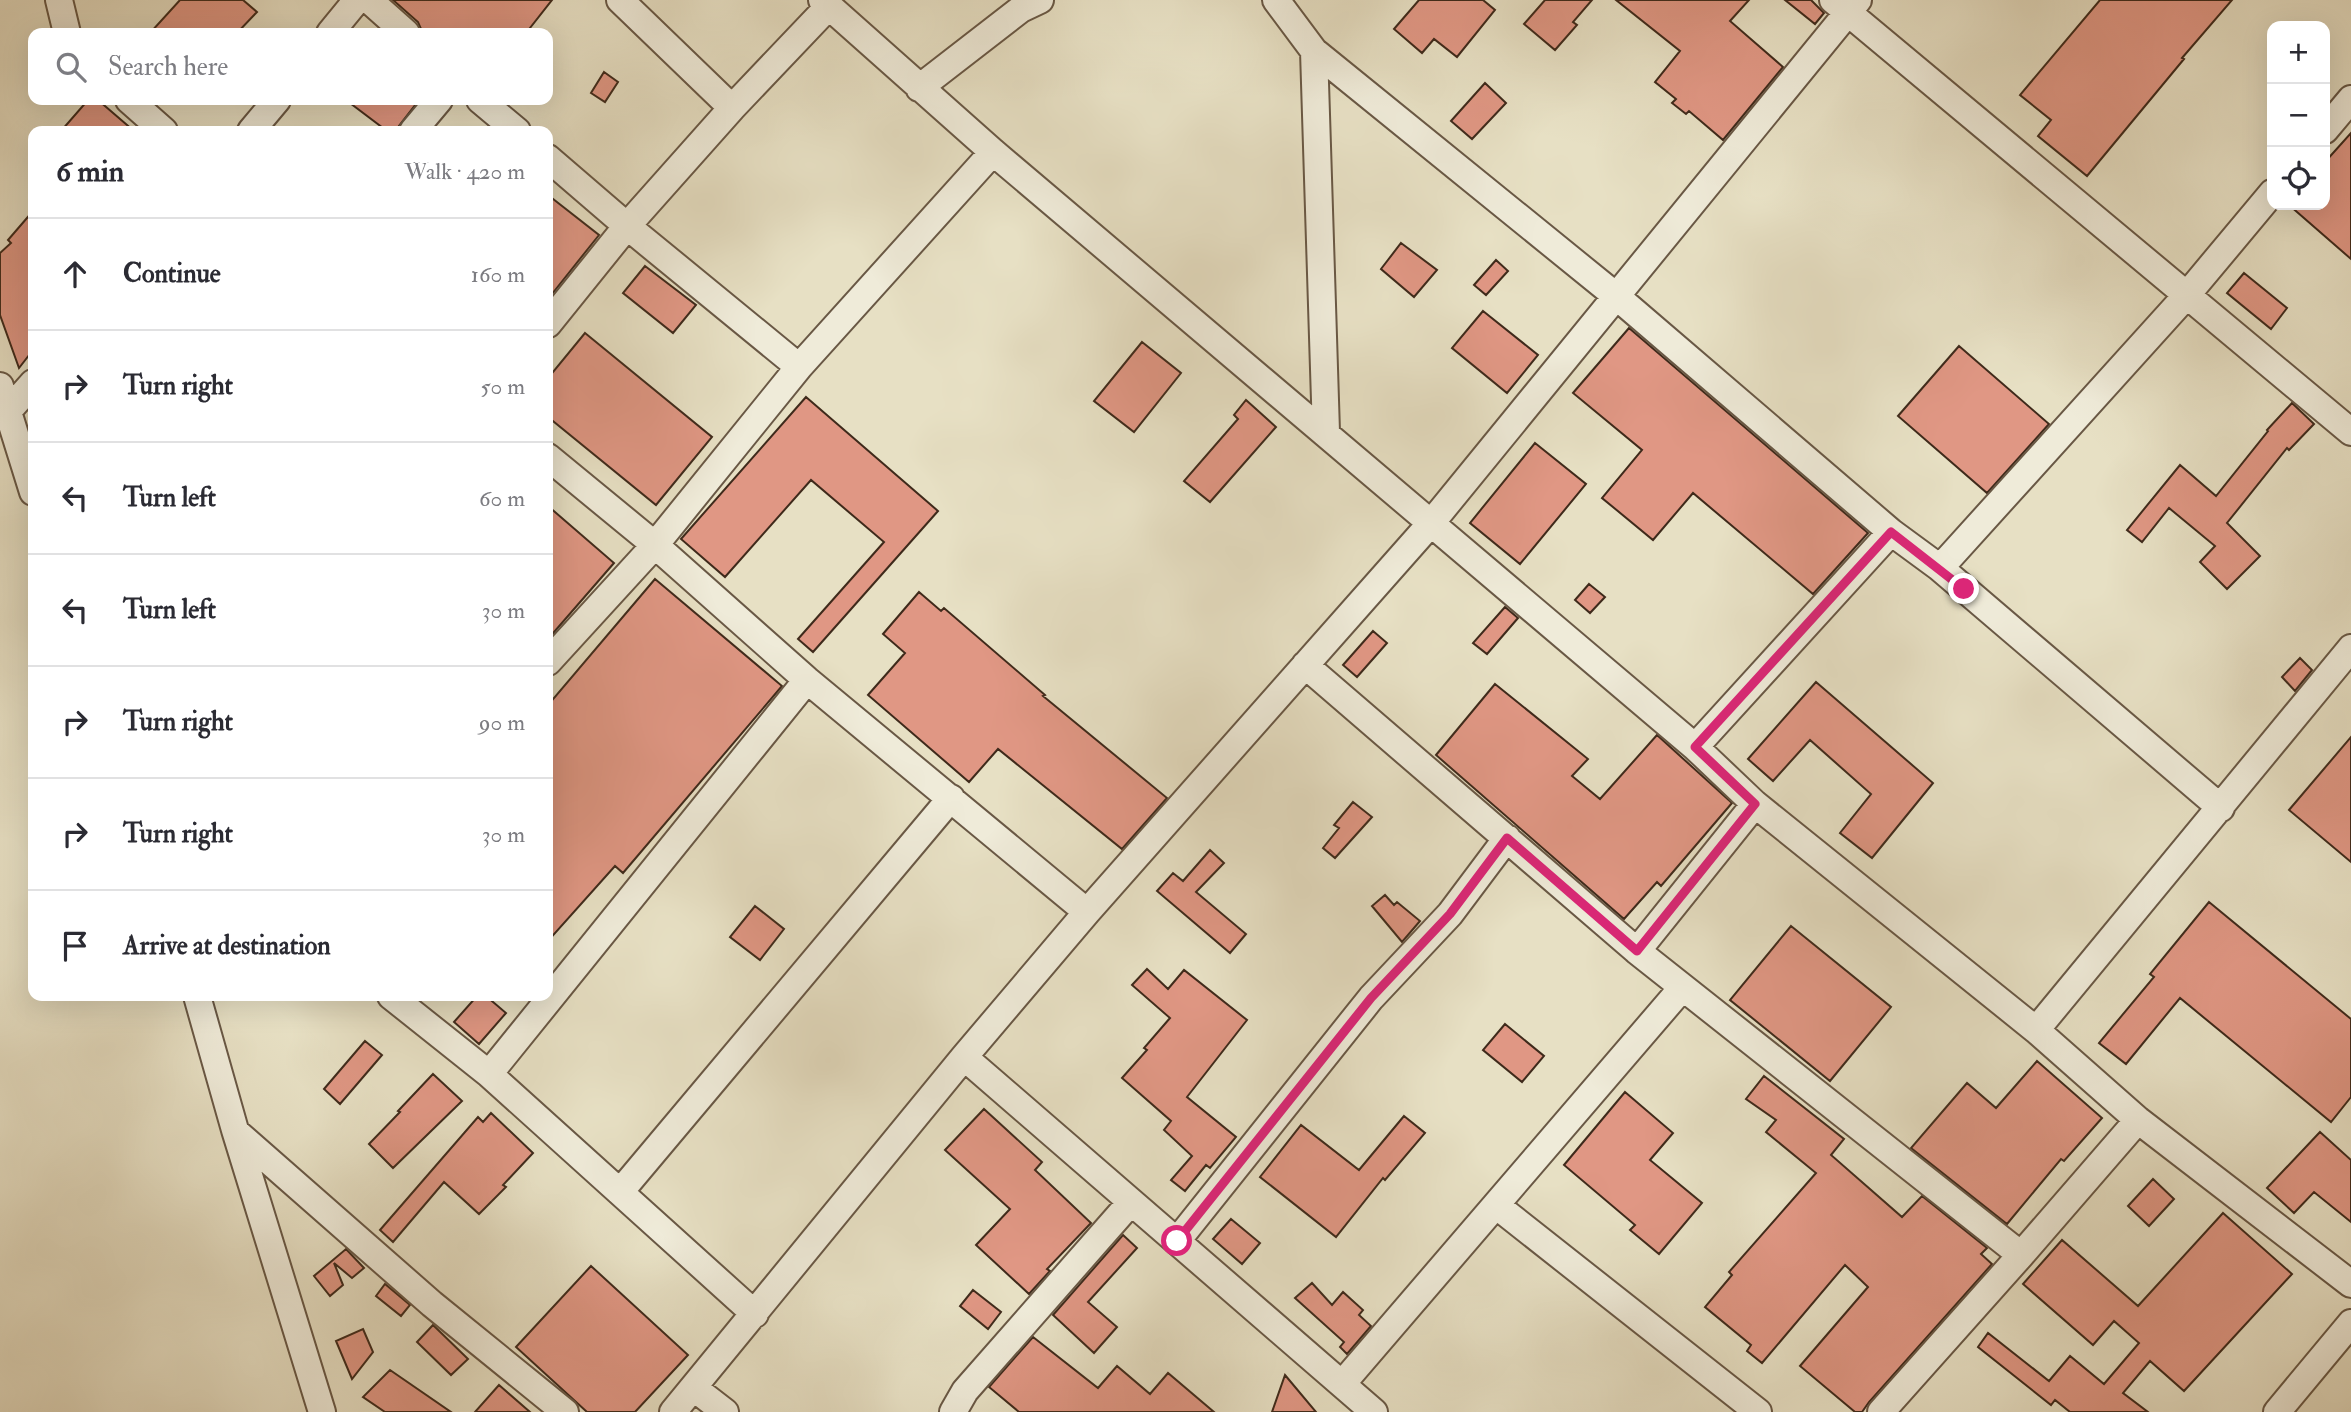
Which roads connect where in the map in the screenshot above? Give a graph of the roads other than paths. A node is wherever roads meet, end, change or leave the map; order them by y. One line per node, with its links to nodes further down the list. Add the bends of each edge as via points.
1 (59, 0): 9 (street)
2 (357, 0): 10 (street)
3 (369, 0): 11 (street)
4 (620, 0): 19 (street)
5 (1040, 0): 13 (street, via 1021,9)
6 (1276, 0): 12 (street)
7 (825, 3): 13 (street); 19 (street)
8 (1846, 4): 29 (street); 30 (street)
9 (66, 28)
10 (334, 28)
11 (400, 28)
12 (1314, 51): 29 (street); 35 (street)
13 (919, 88): 25 (street)
14 (2351, 99): 20 (street)
15 (135, 105): 21 (street)
16 (273, 105): 22 (street)
17 (435, 105): 23 (street)
18 (487, 105): 24 (street)
19 (732, 108): 28 (street)
20 (2330, 124)
21 (158, 126)
22 (255, 126)
23 (417, 126)
24 (511, 126)
25 (993, 152): 32 (street); 35 (street)
26 (553, 162): 28 (street)
27 (2267, 199): 30 (street)
28 (627, 226): 31 (street); 32 (street)
29 (1616, 296): 39 (street); 40 (street)
30 (2186, 296): 36 (street); 42 (street)
31 (553, 318)
32 (799, 367): 41 (street)
33 (28, 386): 34 (street)
34 (4, 398): 38 (street)
35 (1326, 432): 39 (street)
36 (2351, 432)
37 (553, 461): 41 (street)
38 (28, 476)
39 (1432, 522): 45 (street); 47 (street)
40 (1891, 532): 42 (street); 47 (street)
41 (655, 545): 44 (street); 46 (street)
42 (1940, 568): 50 (street)
43 (2351, 649): 50 (street)
44 (553, 657)
45 (1305, 664): 51 (street); 52 (street)
46 (807, 680): 48 (street); 55 (street)
47 (1695, 747): 49 (street)
48 (951, 798): 52 (street); 64 (street)
49 (1755, 804): 53 (street); 59 (street)
50 (2221, 808): 59 (street)
51 (1507, 838): 53 (street); 67 (street, via 1450,914 1371,998)
52 (1087, 912): 60 (street)
53 (1637, 951): 54 (street)
54 (1682, 988): 66 (street); 68 (street)
55 (553, 995)
56 (198, 1001): 63 (street)
57 (397, 1001): 61 (street)
58 (548, 1001): 61 (street)
59 (2036, 1030): 62 (street)
60 (964, 1057): 65 (street); 70 (street)
61 (489, 1074): 64 (street)
62 (2138, 1119): 68 (street); 69 (street)
63 (235, 1130): 74 (street); 75 (street, via 432,1304)
64 (620, 1192): 70 (street)
65 (1131, 1202): 67 (street); 78 (street, via 965,1391)
66 (1497, 1206): 72 (street); 80 (street)
67 (1177, 1241): 72 (street)
68 (2021, 1255): 81 (street)
69 (2351, 1284)
70 (755, 1314): 73 (street)
71 (2351, 1323): 82 (street)
72 (1342, 1384): 79 (street)
73 (694, 1388): 76 (street); 77 (street)
74 (322, 1412)
75 (565, 1412)
76 (673, 1412)
77 (725, 1412)
78 (953, 1412)
79 (1374, 1412)
80 (1758, 1412)
81 (1881, 1412)
82 (2277, 1412)

